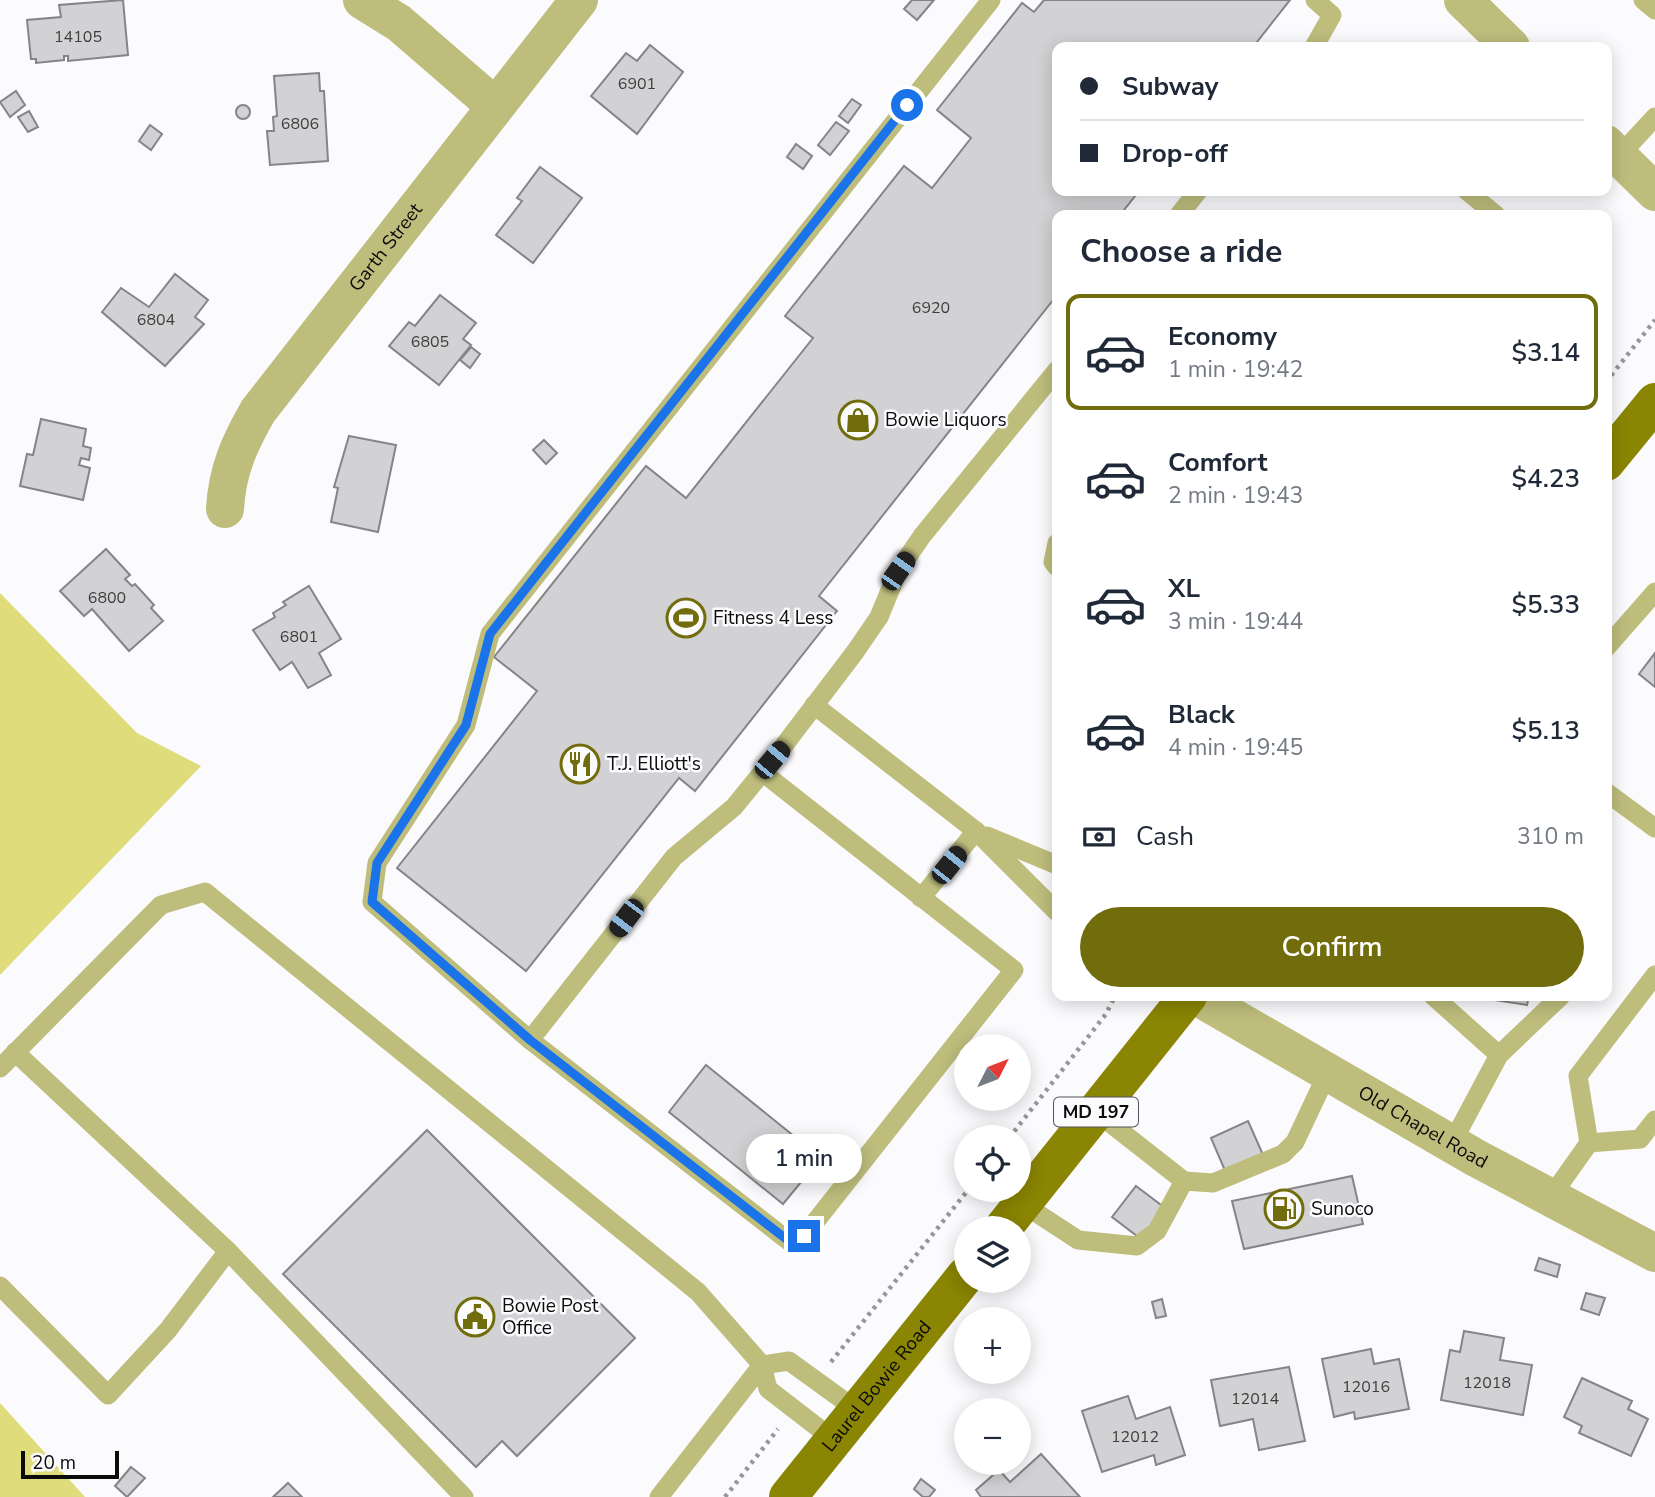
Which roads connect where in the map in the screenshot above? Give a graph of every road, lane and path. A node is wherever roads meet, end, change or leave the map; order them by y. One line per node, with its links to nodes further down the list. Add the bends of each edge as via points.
1 (362, 0): 10 (street, via 399,23)
2 (579, 0): 10 (street, Garth Street)
3 (991, 0): 40 (lane, via 490,634 466,725 377,863 372,902)
4 (1315, 0): 8 (lane, via 1332,15)
5 (1463, 0): 9 (street)
6 (1643, 0): 7 (lane)
7 (1655, 10)
8 (1317, 42)
9 (1506, 42)
10 (495, 106): 23 (street, Garth Street, via 258,411 233,458)
11 (1655, 117): 12 (lane)
12 (1613, 150): 13 (street)
13 (1655, 192)
14 (1194, 196): 16 (lane)
15 (1473, 196): 17 (lane)
16 (1183, 210)
17 (1490, 210)
18 (1655, 320): 19 (path)
19 (1612, 374)
20 (1052, 376): 26 (lane, via 922,536 898,571 879,617)
21 (1655, 402): 22 (main road)
22 (1612, 455)
23 (225, 509)
24 (1655, 592): 25 (lane)
25 (1612, 641)
26 (814, 705): 27 (lane); 30 (lane)
27 (762, 772): 32 (lane); 40 (lane, via 734,807 674,857)
28 (1612, 796): 29 (lane)
29 (1655, 828)
30 (976, 831): 31 (lane); 32 (lane); 33 (lane)
31 (1052, 863)
32 (922, 898): 40 (lane, via 1014,970 804,1236 790,1242)
33 (1052, 907)
34 (1655, 975): 49 (lane, via 1578,1076)
35 (1112, 1001): 47 (path)
36 (1184, 1001): 45 (main road, MD 197)
37 (1205, 1001): 44 (street, Old Chapel Road)
38 (1439, 1001): 42 (lane)
39 (1556, 1001): 42 (lane)
40 (530, 1040)
41 (15, 1052): 43 (lane); 55 (lane); 59 (lane, via 161,905 205,892 698,1292)
42 (1499, 1055): 48 (lane)
43 (0, 1068)
44 (1328, 1072): 48 (street, Old Chapel Road); 50 (lane, via 1295,1142 1283,1154 1213,1183)
45 (1096, 1112): 50 (lane); 53 (main road, MD 197)
46 (1655, 1120): 49 (lane, via 1640,1139)
47 (1019, 1125)
48 (1452, 1143): 51 (street, Old Chapel Road)
49 (1588, 1143): 51 (lane)
50 (1184, 1181): 54 (lane, via 1157,1231 1137,1246 1078,1240)
51 (1550, 1198): 56 (street, Old Chapel Road)
52 (958, 1202): 60 (path)
53 (1013, 1216)
54 (1031, 1223)
55 (228, 1251): 57 (lane, via 168,1330 108,1395); 64 (lane)
56 (1655, 1253)
57 (0, 1286)
58 (954, 1290): 62 (main road, Laurel Bowie Road)
59 (762, 1365): 60 (lane, via 789,1361); 61 (lane, via 768,1389); 65 (lane)
60 (816, 1381): 62 (lane)
61 (792, 1411): 63 (lane); 66 (path)
62 (858, 1411): 63 (main road, Laurel Bowie Road)
63 (834, 1440): 67 (main road, Laurel Bowie Road)
64 (464, 1497)
65 (659, 1497)
66 (725, 1497)
67 (788, 1497)

